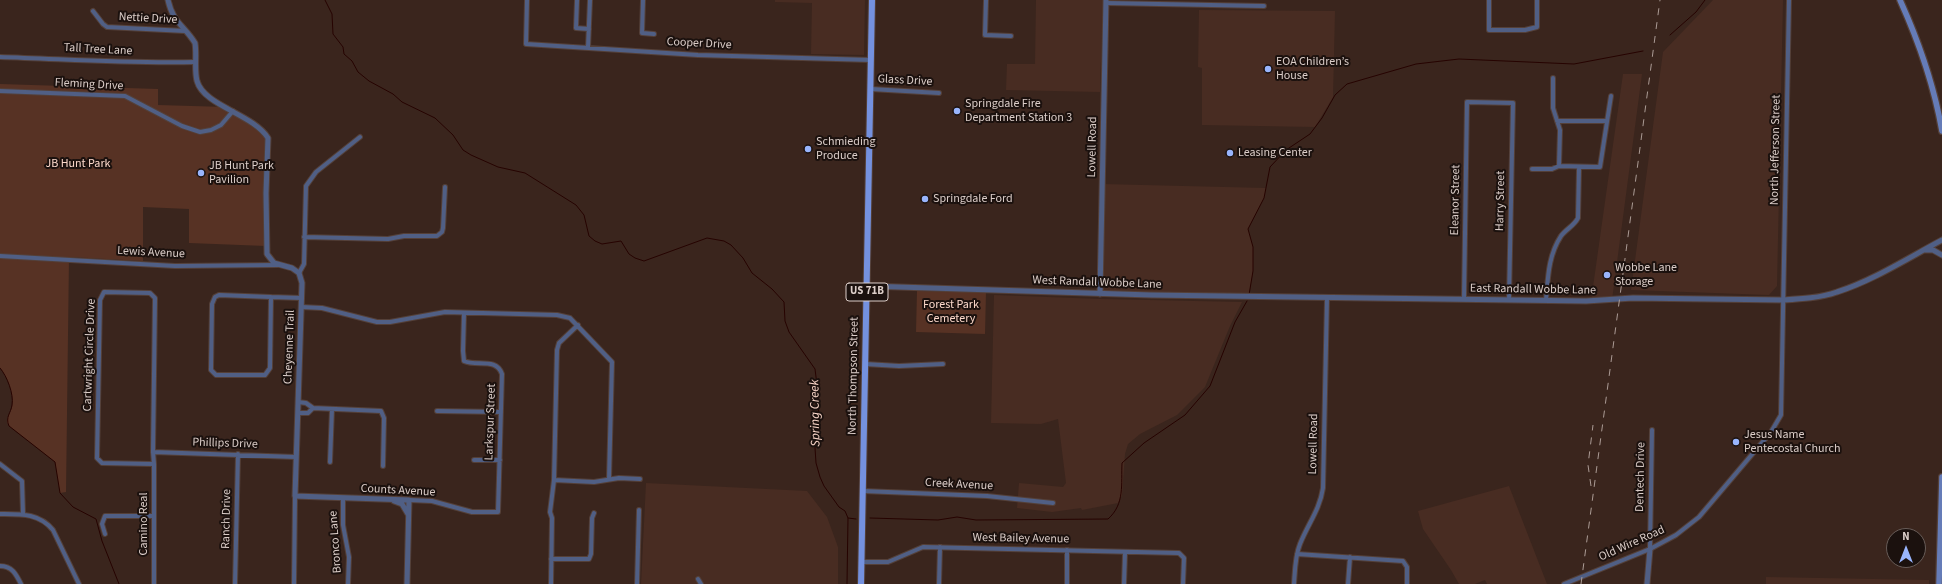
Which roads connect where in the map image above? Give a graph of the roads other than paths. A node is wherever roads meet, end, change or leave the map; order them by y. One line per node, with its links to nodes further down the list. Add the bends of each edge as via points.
1 (168, 0): 16 (street, via 173,16)
2 (527, 0): 19 (street, Cooper Drive, via 526,44)
3 (577, 0): 15 (street, via 576,28)
4 (590, 0): 15 (street)
5 (643, 0): 17 (street, via 642,33)
6 (872, 0): 21 (main road, North Thompson Street / US 71B)
7 (986, 0): 18 (street, via 985,35)
8 (1489, 0): 9 (street, via 1489,30 1525,30 1536,27)
9 (1537, 0)
10 (1789, 0): 53 (street, North Jefferson Street)
11 (1900, 0): 32 (main road, via 1929,74)
12 (1106, 2): 13 (street); 46 (street, Lowell Road)
13 (1264, 6)
14 (93, 11): 16 (street, Nettie Drive, via 107,27)
15 (589, 28): 19 (street)
16 (185, 31): 22 (street, via 195,43)
17 (654, 34)
18 (1011, 36)
19 (588, 48): 21 (street, Cooper Drive, via 698,55)
20 (0, 57): 22 (street, Tall Tree Lane, via 153,63)
21 (871, 60): 24 (main road, North Thompson Street / US 71B)
22 (196, 62): 29 (street, via 200,88 209,97)
23 (1553, 78): 30 (street, via 1552,102)
24 (871, 89): 26 (street, Glass Drive); 45 (main road, North Thompson Street / US 71B)
25 (0, 91): 29 (street, Fleming Drive, via 125,96 182,126 200,132 222,125)
26 (939, 92)
27 (1610, 96): 31 (street)
28 (1467, 102): 50 (street, Eleanor Street); 51 (street, Harry Street, via 1513,103)
29 (233, 111): 43 (street, via 257,126 268,138 266,248 269,260)
30 (1557, 121): 31 (street); 34 (street, via 1560,130)
31 (1607, 121): 35 (street, via 1600,167)
32 (1942, 131)
33 (360, 137): 38 (street, Cheyenne Trail, via 309,179 305,192)
34 (1559, 166): 35 (street); 36 (street, via 1552,169)
35 (1579, 168): 52 (street, via 1578,218 1576,224 1563,234 1554,247 1549,266)
36 (1532, 169)
37 (445, 187): 38 (street, via 443,228 437,236 404,236 388,239)
38 (304, 237): 44 (street, Cheyenne Trail, via 304,264)
39 (1942, 240): 40 (street, East Randall Wobbe Lane)
40 (1922, 251): 41 (street, via 1933,250); 53 (street, East Randall Wobbe Lane, via 1836,293)
41 (1942, 255)
42 (0, 256): 43 (street, Lewis Avenue, via 175,266)
43 (279, 265): 44 (street, Lewis Avenue, via 292,268)
44 (299, 273): 48 (street, Cheyenne Trail)
45 (867, 286): 46 (street, West Randall Wobbe Lane); 57 (main road, North Thompson Street / US 71B)
46 (1100, 294): 49 (street, West Randall Wobbe Lane)
47 (271, 296): 47 (street, via 215,297 212,304 210,366 214,373 260,376 267,374 270,368); 48 (street)
48 (302, 298): 54 (street, Cheyenne Trail)
49 (1327, 298): 50 (street, East Randall Wobbe Lane); 97 (street, Lowell Road, via 1323,488 1319,507)
50 (1464, 299): 51 (street, East Randall Wobbe Lane)
51 (1509, 300): 52 (street, East Randall Wobbe Lane)
52 (1546, 300): 53 (street, East Randall Wobbe Lane)
53 (1783, 300): 94 (street, Old Wire Road, via 1780,418 1752,456 1699,516 1676,535)
54 (301, 307): 55 (street, via 322,308 377,322 390,322 441,312); 59 (street, Cheyenne Trail)
55 (464, 313): 56 (street, via 566,316); 63 (street, Larkspur Street, via 463,354 466,363 494,364 500,369 503,376)
56 (578, 325): 76 (street, via 612,362); 78 (street, via 559,343 557,350)
57 (865, 364): 58 (street); 79 (main road, North Thompson Street / US 71B)
58 (943, 364)
59 (298, 402): 60 (street); 64 (street, Cheyenne Trail)
60 (313, 408): 61 (street); 64 (street, via 308,412)
61 (332, 409): 71 (street); 74 (street, via 381,411 384,418)
62 (437, 410): 63 (street)
63 (501, 412): 70 (street, Larkspur Street)
64 (298, 413): 68 (street, Cheyenne Trail)
65 (1652, 430): 94 (street, Dentech Drive)
66 (153, 452): 67 (street, Phillips Drive); 73 (street, Cartwright Circle Drive); 73 (street, Cartwright Circle Drive, via 155,298 150,293 104,292 100,300 97,458 102,463)
67 (238, 454): 68 (street, Phillips Drive); 106 (street, Ranch Drive)
68 (296, 457): 80 (street, Cheyenne Trail)
69 (474, 460): 70 (street)
70 (500, 460): 86 (street, Larkspur Street)
71 (330, 462)
72 (0, 464): 88 (street, via 22,481)
73 (154, 464): 90 (street, Camino Real)
74 (383, 466)
75 (1942, 477): 123 (main road)
76 (609, 478): 77 (street); 78 (street, via 594,482)
77 (640, 479)
78 (554, 480): 99 (street, via 550,512)
79 (863, 490): 84 (street, Creek Avenue, via 987,496); 100 (main road, North Thompson Street / US 71B)
80 (295, 496): 81 (street, Counts Avenue); 107 (street, Cheyenne Trail)
81 (343, 498): 82 (street, Counts Avenue); 108 (street, Bronco Lane, via 343,525 349,557)
82 (389, 500): 83 (street, Counts Avenue); 91 (street, via 402,504)
83 (409, 500): 86 (street, Counts Avenue, via 432,501 472,512); 91 (street)
84 (1053, 503)
85 (638, 510): 111 (street)
86 (498, 512)
87 (0, 514): 88 (street)
88 (23, 514): 104 (street, via 38,517 53,530)
89 (594, 514): 99 (street, via 589,559)
90 (154, 516): 92 (street, via 105,516 102,524); 105 (street, Camino Real)
91 (409, 517): 109 (street)
92 (105, 534)
93 (940, 547): 95 (street, West Bailey Avenue); 100 (street, West Bailey Avenue, via 917,549 888,562); 114 (street)
94 (1650, 549): 121 (street, Old Wire Road); 122 (street)
95 (1067, 550): 96 (street, West Bailey Avenue); 115 (street)
96 (1125, 553): 116 (street); 117 (street, West Bailey Avenue, via 1179,553 1182,555)
97 (1297, 554): 98 (street); 118 (street, Lowell Road)
98 (1350, 557): 119 (street); 120 (street, via 1405,562)
99 (551, 559): 110 (street)
100 (862, 562): 113 (main road, North Thompson Street / US 71B)
101 (0, 566): 103 (street, via 16,573)
102 (698, 579): 112 (street)
103 (21, 584)
104 (79, 584)
105 (154, 584)
106 (235, 584)
107 (294, 584)
108 (348, 584)
109 (407, 584)
110 (551, 584)
111 (637, 584)
112 (701, 584)
113 (861, 584)
114 (939, 584)
115 (1067, 584)
116 (1124, 584)
117 (1183, 584)
118 (1294, 584)
119 (1348, 584)
120 (1406, 584)
121 (1564, 584)
122 (1647, 584)
123 (1939, 584)

